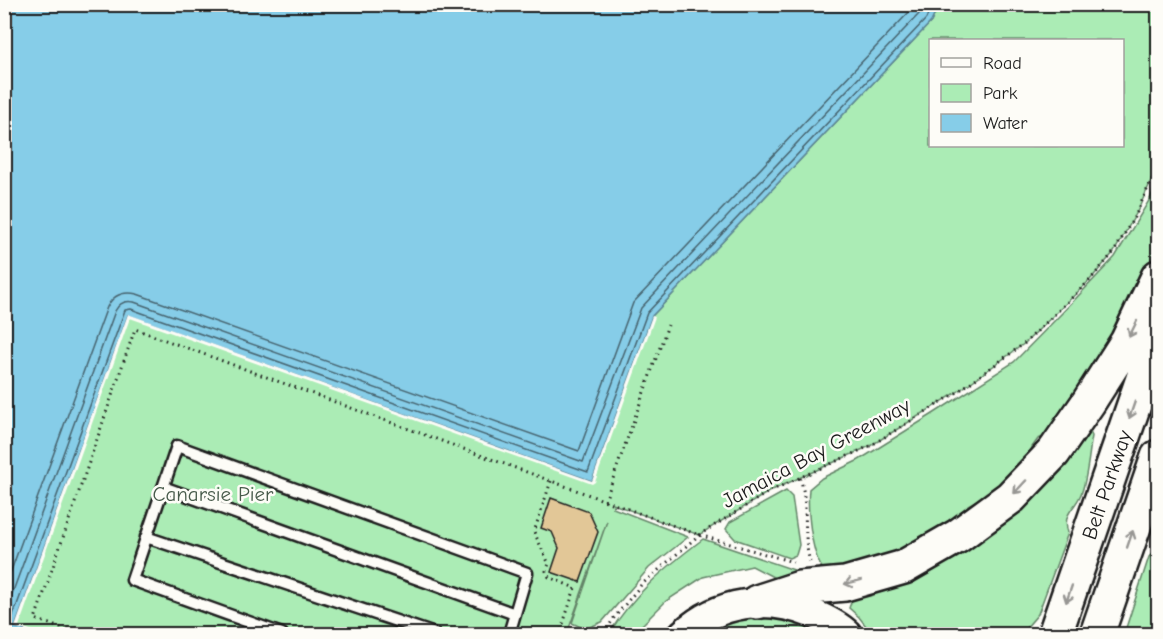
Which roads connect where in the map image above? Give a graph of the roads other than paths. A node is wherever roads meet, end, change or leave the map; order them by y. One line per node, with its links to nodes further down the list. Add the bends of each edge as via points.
1 (1158, 276): 6 (highway, one-way to 6, via 1127,342 1088,403 1053,452 1011,497 958,536 904,567 844,584 800,588)
2 (1158, 335): 13 (highway, Belt Parkway, one-way to 13)
3 (1158, 457): 14 (highway, Belt Parkway, one-way to 3)
4 (163, 487): 5 (lane); 7 (lane); 7 (lane, via 177,446 527,573)
5 (146, 537): 8 (lane, via 132,580); 9 (lane)
6 (757, 602): 11 (main road, via 716,612); 12 (main road, via 798,608)
7 (515, 614): 10 (lane)
8 (282, 634)
9 (435, 634)
10 (509, 634)
11 (683, 634)
12 (847, 634)
13 (1055, 634)
14 (1097, 634)

